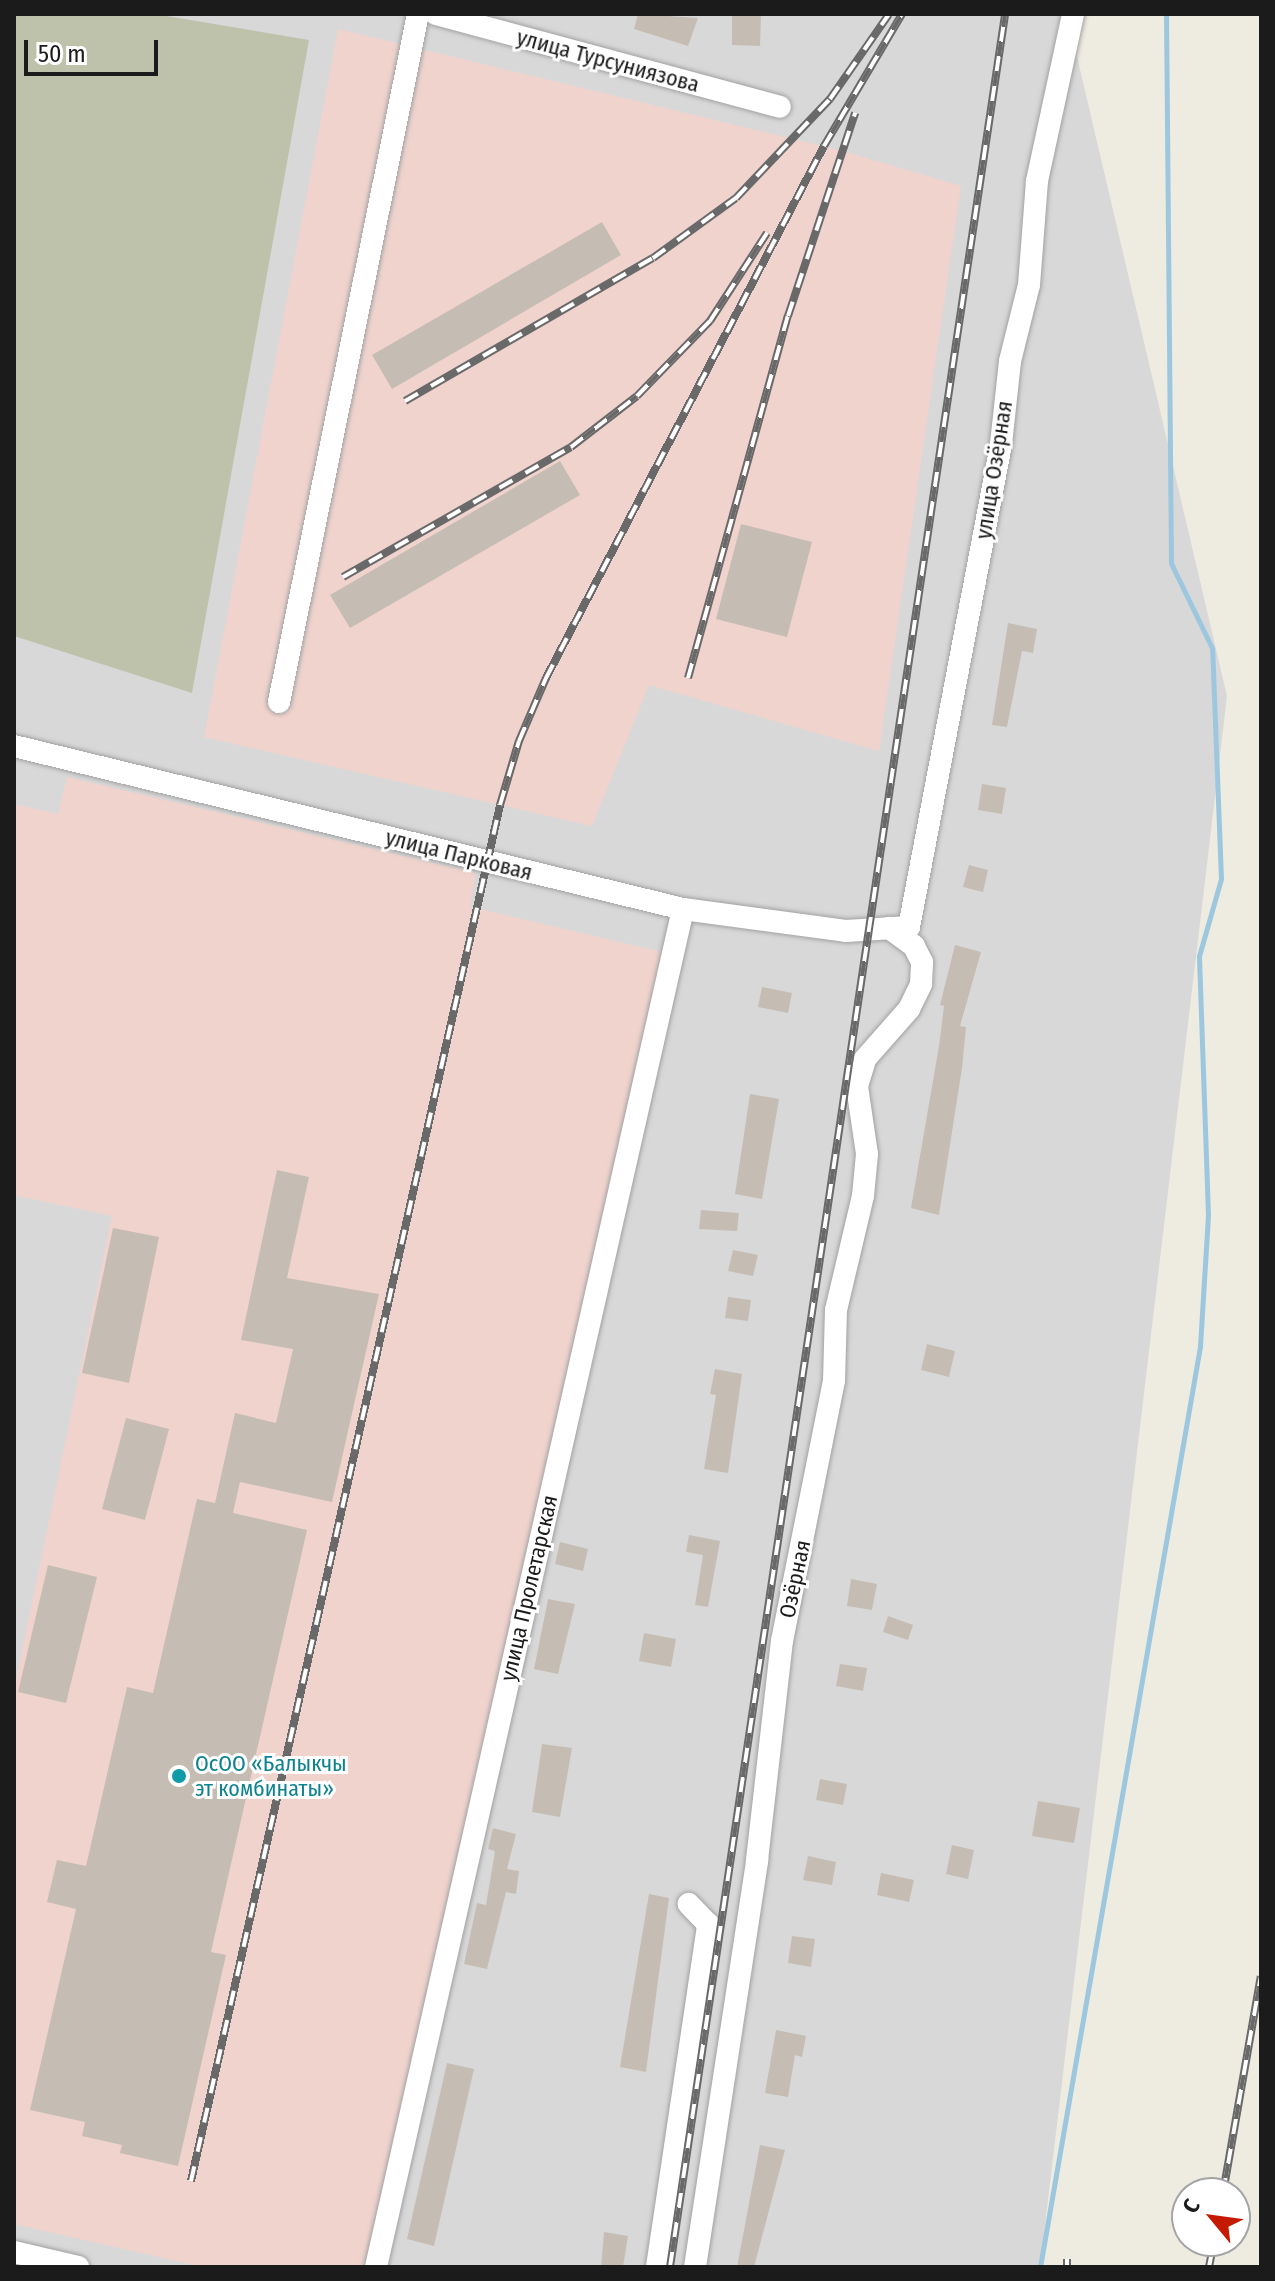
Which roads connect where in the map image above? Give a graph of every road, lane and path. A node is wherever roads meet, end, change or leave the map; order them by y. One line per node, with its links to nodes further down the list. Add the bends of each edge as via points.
1 (418, 14): 5 (street)
2 (436, 14): 4 (street, улица Турсуниязова)
3 (1073, 14): 8 (street, улица Озёрная, via 1037,181 1029,285 1010,361 1001,444)
4 (780, 107)
5 (279, 702)
6 (14, 746): 7 (street, улица Парковая)
7 (683, 909): 8 (street, улица Парковая, via 846,931); 12 (street, улица Пролетарская)
8 (899, 928): 14 (street, Озёрная, via 922,962 921,984 909,1009 865,1059 857,1086 867,1154 863,1196 836,1310 834,1381 782,1641 757,1860)
9 (689, 1904): 13 (street, via 708,1924)
10 (14, 2252): 11 (street)
11 (78, 2267)
12 (376, 2267)
13 (657, 2267)
14 (695, 2267)

